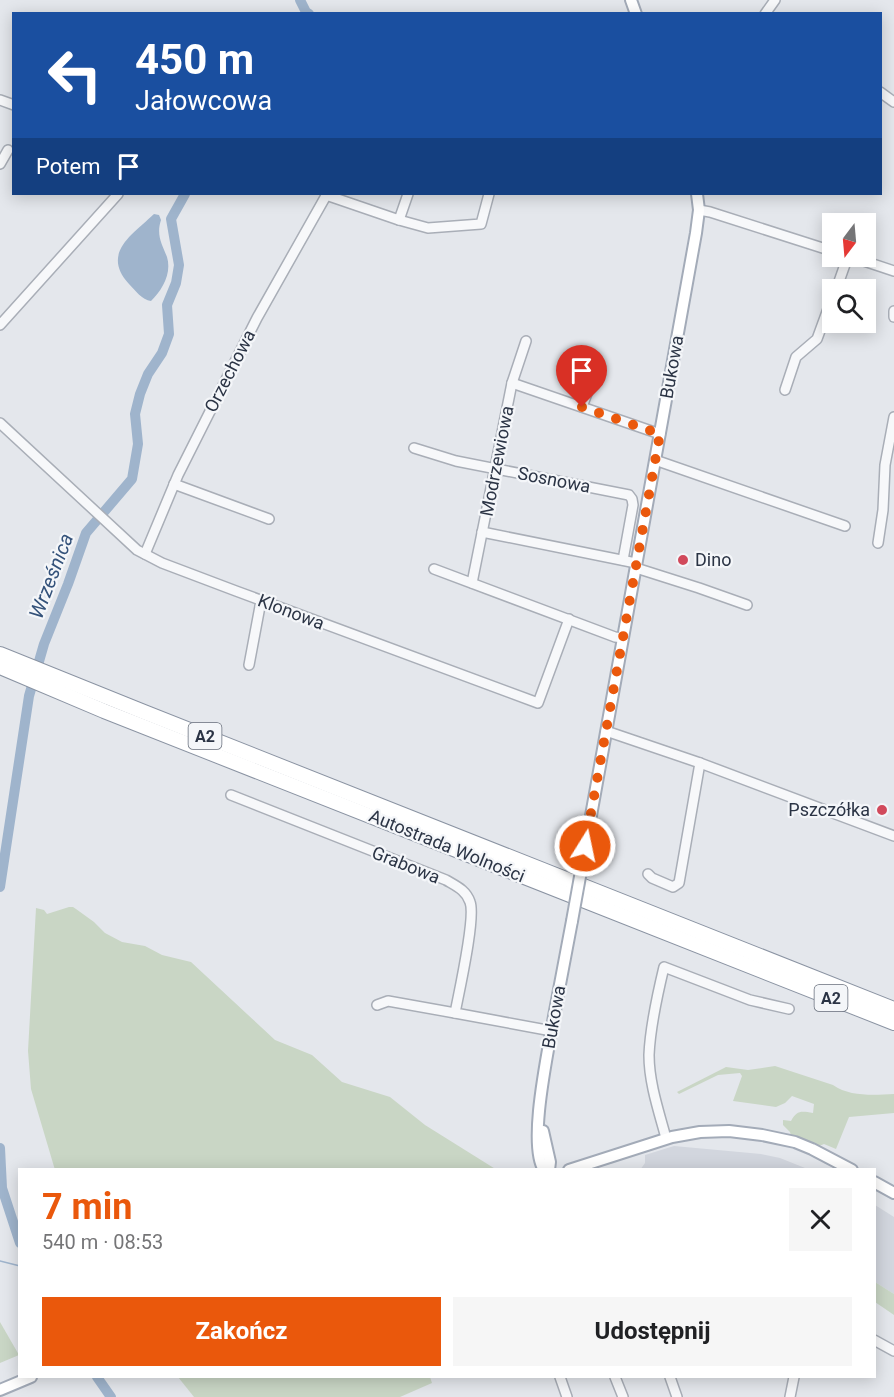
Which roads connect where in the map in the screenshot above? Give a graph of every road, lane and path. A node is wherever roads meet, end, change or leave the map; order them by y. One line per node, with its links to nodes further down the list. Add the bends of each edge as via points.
1 (8, 150): 2 (street)
2 (0, 164)
3 (117, 195): 16 (street)
4 (325, 195): 29 (street, Orzechowa, via 257,318)
5 (329, 195): 10 (street)
6 (408, 195): 10 (street)
7 (489, 195): 10 (street, via 481,224 429,228)
8 (697, 195): 9 (main road, Bukowa)
9 (699, 210): 11 (street); 25 (main road, Bukowa)
10 (399, 220)
11 (822, 248)
12 (876, 265): 13 (street)
13 (894, 271)
14 (894, 311): 15 (street)
15 (894, 317)
16 (0, 325)
17 (822, 325): 21 (street, via 817,339 796,357)
18 (526, 341): 20 (street, Modrzewiowa)
19 (598, 364): 22 (street)
20 (512, 384): 22 (street); 28 (street, Modrzewiowa)
21 (785, 390)
22 (582, 407): 25 (street)
23 (894, 417): 33 (street)
24 (0, 423): 34 (street, Klonowa)
25 (660, 434): 27 (main road, Bukowa)
26 (414, 448): 28 (street, Sosnowa)
27 (655, 460): 31 (street); 36 (main road, Bukowa)
28 (495, 469): 32 (street, Modrzewiowa); 35 (street, Sosnowa, via 629,495 633,505)
29 (174, 484): 30 (street); 34 (street, Orzechowa)
30 (269, 519)
31 (845, 526)
32 (482, 532): 35 (street); 38 (street, Modrzewiowa)
33 (878, 543)
34 (145, 554): 39 (street, Klonowa)
35 (623, 560): 36 (street)
36 (636, 566): 40 (street); 42 (main road, Bukowa)
37 (434, 568): 38 (street)
38 (472, 583): 41 (street)
39 (261, 601): 41 (street, Klonowa, via 538,703); 44 (street)
40 (747, 605)
41 (569, 619): 42 (street)
42 (622, 638): 48 (main road, Bukowa)
43 (0, 654): 46 (highway, Autostrada Wolności / A2)
44 (249, 665)
45 (0, 668): 46 (highway, Autostrada Wolności / A2)
46 (23, 670): 47 (highway, Autostrada Wolności / A2)
47 (46, 680): 55 (highway, Autostrada Wolności / A2); 57 (highway, Autostrada Wolności / A2)
48 (606, 731): 49 (street); 58 (main road, Bukowa, bridge)
49 (700, 763): 51 (street); 52 (street, via 679,883 673,887)
50 (231, 795): 56 (street, Grabowa, via 446,880 464,891 471,903 472,919)
51 (894, 837)
52 (648, 874)
53 (377, 1005): 56 (street, via 388,1001)
54 (789, 1009): 60 (street, via 750,1000 664,967 649,1056)
55 (894, 1009)
56 (455, 1013): 58 (street)
57 (894, 1023)
58 (552, 1031): 59 (main road, Bukowa)
59 (540, 1113): 61 (main road, Bukowa, via 538,1144); 62 (main road, Bukowa)
60 (666, 1138): 63 (main road); 64 (main road, via 716,1131 762,1134 795,1142)
61 (542, 1168)
62 (549, 1168)
63 (575, 1168)
64 (848, 1168)
65 (876, 1183): 66 (main road)
66 (894, 1193)
67 (876, 1341): 68 (street)
68 (894, 1351)
69 (29, 1378): 74 (main road)
70 (560, 1378): 75 (street)
71 (615, 1378): 76 (street)
72 (670, 1378): 77 (street)
73 (794, 1378): 78 (street)
74 (0, 1390)
75 (563, 1396)
76 (623, 1397)
77 (677, 1397)
78 (790, 1397)

